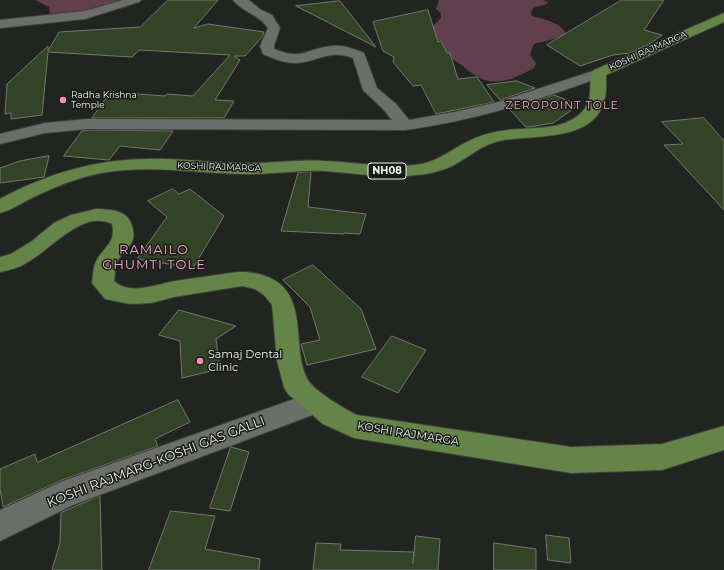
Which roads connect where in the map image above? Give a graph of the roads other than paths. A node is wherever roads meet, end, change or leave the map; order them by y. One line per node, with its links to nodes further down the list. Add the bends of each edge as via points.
1 (135, 0): 4 (street, via 85,15)
2 (239, 0): 6 (street, via 272,23 274,28 267,46 268,51 284,58 297,59 328,49 351,52 359,56 370,90 390,107)
3 (724, 17): 5 (main road, KOSHI RAJMARGA)
4 (0, 24)
5 (599, 73): 6 (street, via 474,114); 8 (main road, KOSHI RAJMARGA / NH08, via 596,104 587,116 576,124 561,129 489,138 470,146 455,158 429,168 401,172 322,166 258,169 115,166 84,171 54,181)
6 (405, 126): 7 (street, via 86,124 45,128)
7 (0, 139)
8 (0, 207)
9 (0, 265): 10 (main road, KOSHI RAJMARGA, via 18,259 39,246 61,227 78,219 96,215 115,218 121,221 125,231 123,240 106,263 103,283 113,293 130,296 151,295 242,279 261,283 272,290 283,303 289,361 297,387)
10 (314, 403): 11 (main road, KOSHI RAJMARGA, via 332,416 354,426 571,460 662,457); 12 (street, KOSHI RAJMARG-KOSHI GAS GALLI, via 62,495)
11 (724, 438)
12 (0, 526)

